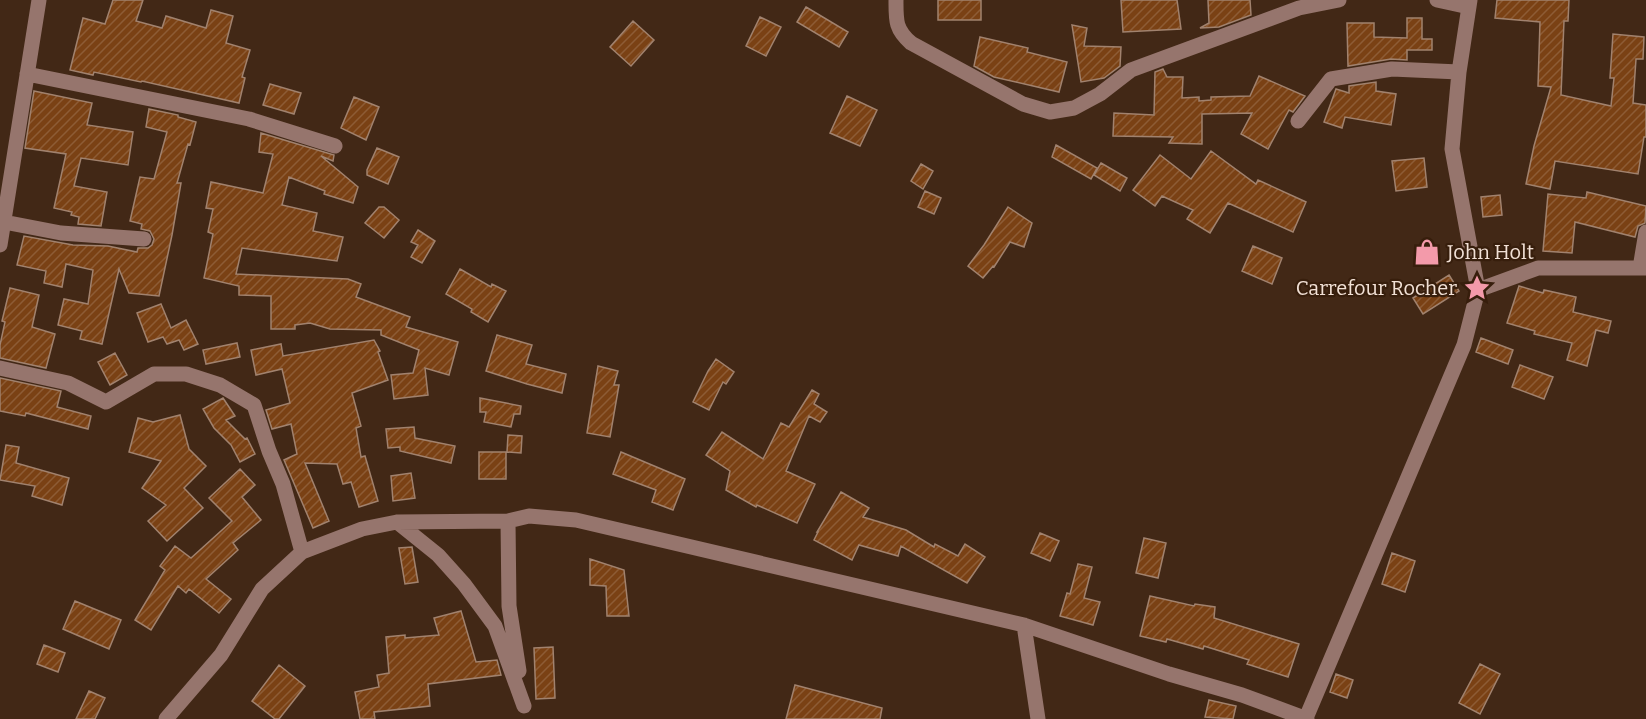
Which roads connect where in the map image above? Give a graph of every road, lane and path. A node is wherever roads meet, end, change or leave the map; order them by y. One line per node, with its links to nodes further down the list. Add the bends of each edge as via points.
1 (39, 0): 7 (street)
2 (896, 0): 3 (street, via 896,21 911,43 1023,104 1050,112 1074,108 1131,70 1299,8)
3 (1339, 0)
4 (1437, 0): 5 (street)
5 (1469, 4): 6 (street)
6 (1459, 72): 8 (street, via 1392,69 1331,79); 15 (street, via 1452,149)
7 (27, 74): 9 (street, via 249,118); 10 (street)
8 (1298, 121)
9 (335, 146)
10 (4, 222): 12 (street, via 61,233); 13 (street)
11 (1646, 232): 14 (street)
12 (144, 239)
13 (0, 245)
14 (1643, 268): 15 (street, via 1538,268)
15 (1478, 290): 24 (street, via 1464,345)
16 (0, 368): 19 (street, via 68,383 106,402 154,374 186,374 220,385 254,405 283,484)
17 (508, 520): 18 (street); 20 (street, via 529,516 576,520); 21 (street, via 509,606)
18 (398, 522): 19 (street, via 362,529); 21 (street, via 438,555 495,626)
19 (302, 552): 22 (street, via 262,589 221,655)
20 (1024, 625): 23 (street); 24 (street)
21 (524, 712)
22 (166, 719)
23 (1038, 719)
24 (1307, 719)

